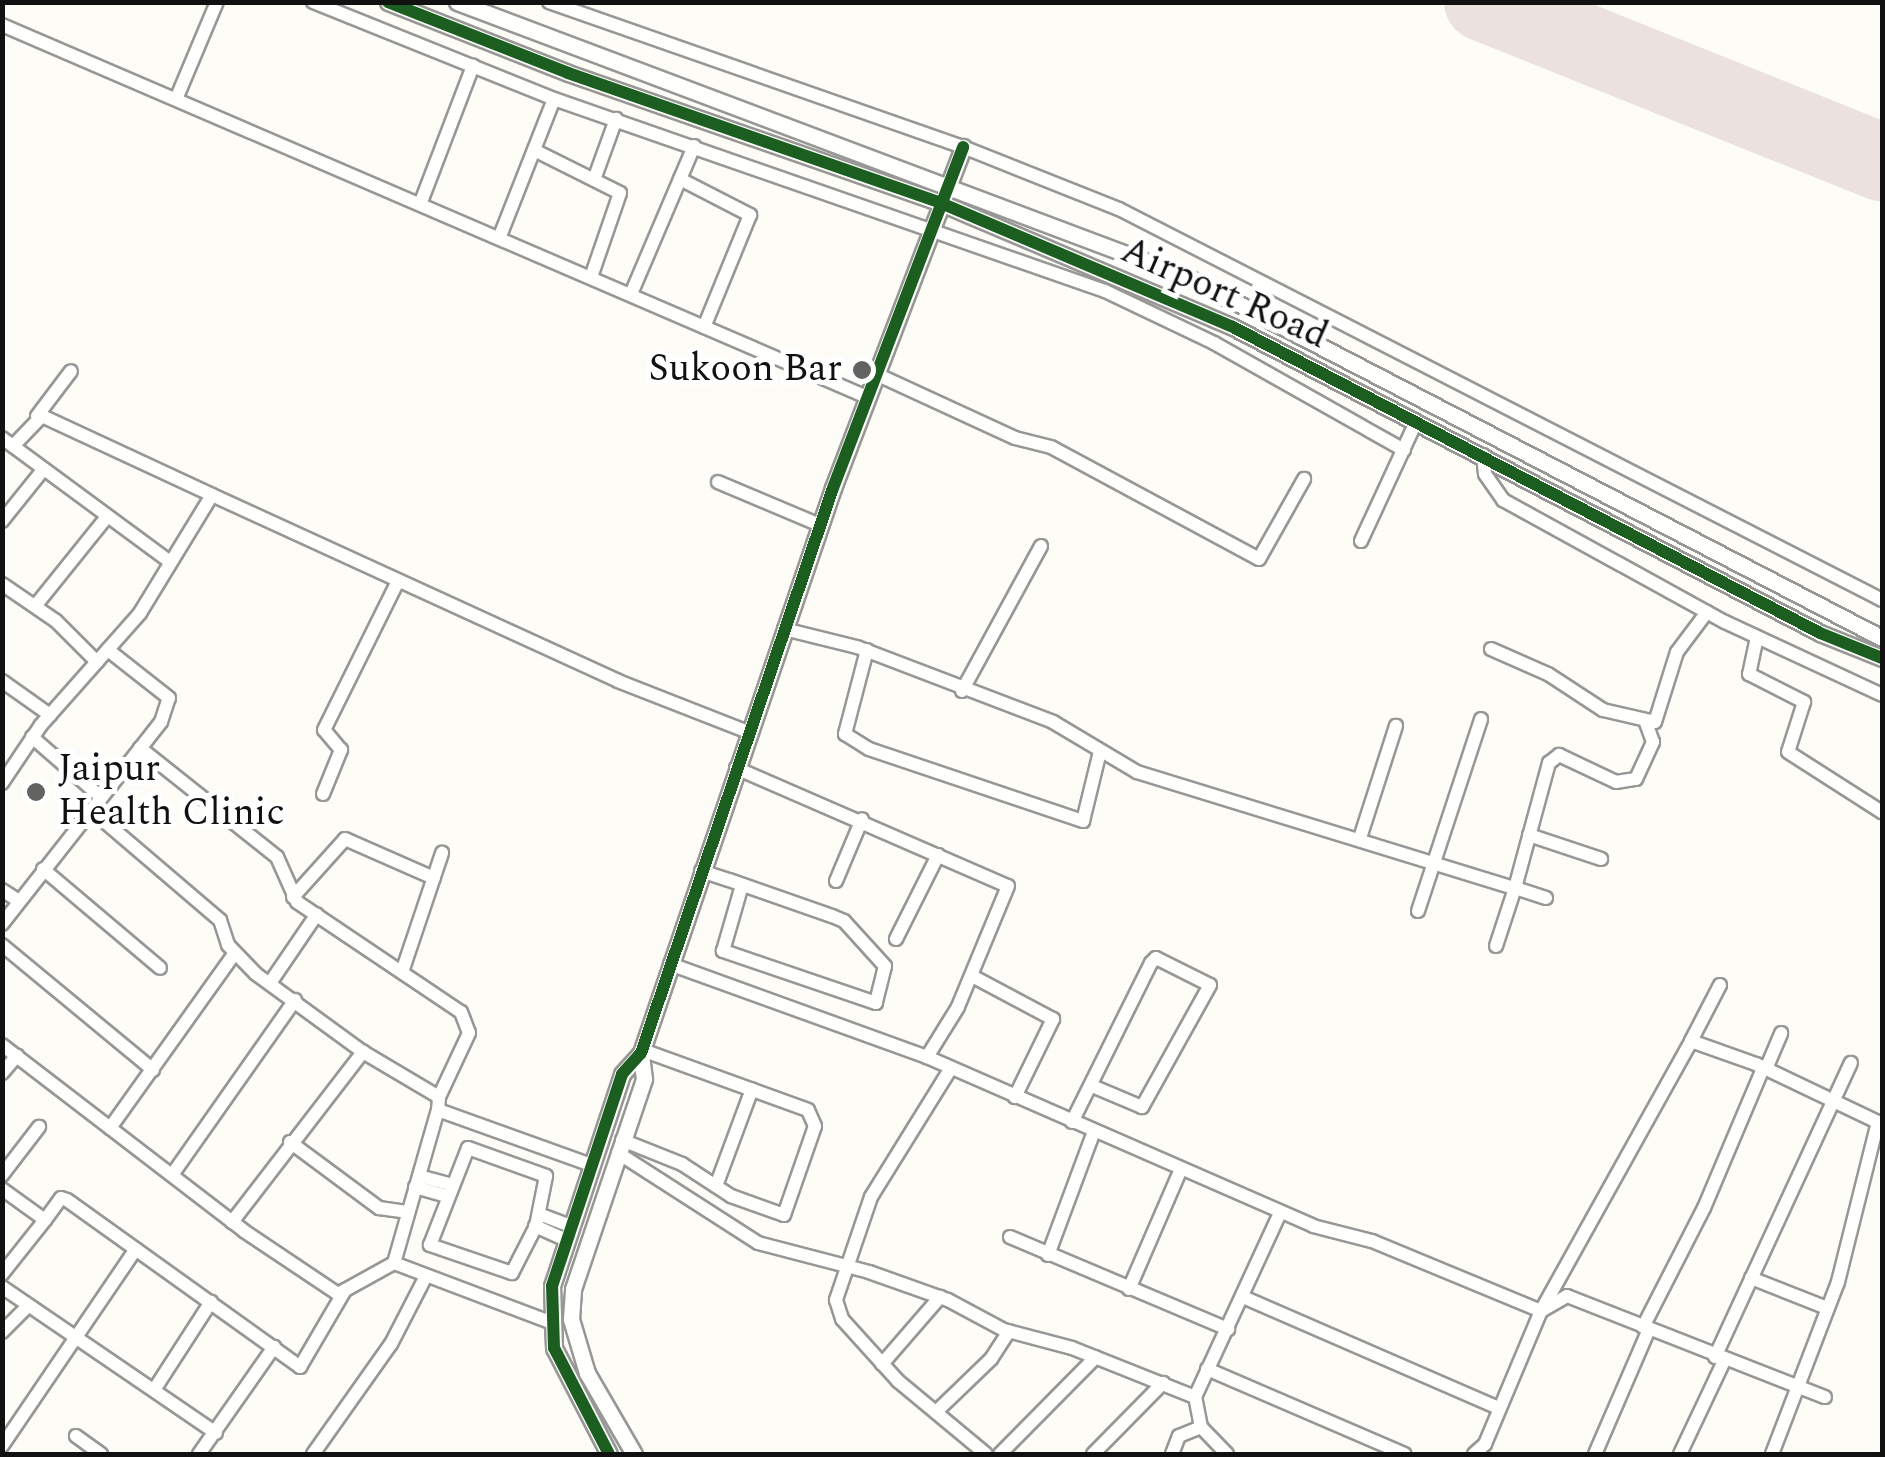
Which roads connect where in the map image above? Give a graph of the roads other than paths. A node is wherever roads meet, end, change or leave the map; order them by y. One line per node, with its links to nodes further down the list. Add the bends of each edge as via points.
1 (216, 2): 8 (street)
2 (313, 2): 7 (street)
3 (388, 2): 18 (street, Airport Road, via 568,73)
4 (457, 2): 16 (street, Airport Road)
5 (548, 2): 12 (street)
6 (2, 25): 8 (street)
7 (473, 66): 9 (street); 17 (street)
8 (177, 97): 17 (street)
9 (554, 99): 10 (street); 13 (street)
10 (616, 118): 11 (street); 14 (street)
11 (694, 146): 15 (street); 19 (street)
12 (963, 147): 16 (street); 44 (street, via 1199,246)
13 (534, 150): 14 (street); 20 (street)
14 (594, 177): 21 (street, via 620,193)
15 (680, 179): 22 (street); 23 (street, via 750,214)
16 (948, 183): 18 (street); 49 (street, Airport Road, via 1187,277)
17 (421, 202): 20 (street)
18 (941, 203): 19 (street); 28 (street, Airport Road, via 1233,326)
19 (931, 228): 25 (street); 30 (street, via 1073,285 1105,291 1214,343)
20 (500, 236): 21 (street)
21 (591, 276): 22 (street)
22 (631, 294): 23 (street)
23 (704, 327): 26 (street)
24 (70, 372): 27 (street)
25 (876, 374): 26 (street); 33 (street, via 1016,438 1051,446 1259,560)
26 (868, 397): 38 (street)
27 (37, 416): 29 (street); 35 (street)
28 (1416, 422): 30 (street); 31 (street, Airport Road)
29 (8, 442): 32 (street)
30 (1404, 450): 39 (street)
31 (1483, 455): 46 (street, via 1485,474 1502,500); 53 (street, Airport Road, via 1820,633)
32 (43, 470): 36 (street); 37 (street)
33 (1304, 479)
34 (718, 482): 38 (street)
35 (212, 495): 41 (street); 42 (street)
36 (106, 518): 41 (street); 45 (street)
37 (2, 521)
38 (820, 525): 47 (street)
39 (1361, 541)
40 (1041, 546): 56 (street)
41 (170, 562): 51 (street)
42 (398, 581): 62 (street); 68 (street, via 324,730 341,750)
43 (2, 584): 45 (street)
44 (1882, 600)
45 (36, 606): 54 (street)
46 (1707, 612): 48 (street); 60 (street, via 1676,652 1655,722)
47 (784, 629): 52 (street); 62 (street)
48 (1757, 637): 57 (street); 71 (street, via 1749,674 1804,702 1788,752)
49 (1882, 638)
50 (1491, 649): 60 (street, via 1548,674 1603,710)
51 (108, 650): 54 (street); 64 (street, via 169,698 162,722)
52 (867, 650): 56 (street); 65 (street, via 845,734 869,748 1083,821)
53 (1882, 658)
54 (97, 662): 58 (street)
55 (2, 681): 58 (street)
56 (962, 691): 65 (street, via 1053,722)
57 (1882, 694)
58 (50, 715): 63 (street)
59 (1480, 719): 77 (street)
60 (1645, 720): 73 (street, via 1653,742 1636,779 1616,782 1555,756)
61 (1396, 726): 74 (street)
62 (748, 732): 66 (street)
63 (32, 738): 67 (street); 69 (street)
64 (140, 748): 69 (street); 86 (street, via 277,856)
65 (1100, 751): 74 (street, via 1137,772)
66 (736, 768): 72 (street); 80 (street)
67 (2, 783)
68 (323, 794)
69 (101, 797): 70 (street)
70 (91, 810): 79 (street); 95 (street, via 220,920)
71 (1882, 812)
72 (862, 819): 76 (street); 82 (street)
73 (1529, 836): 78 (street); 84 (street)
74 (1360, 838): 77 (street)
75 (442, 853): 81 (street)
76 (938, 855): 92 (street); 99 (street, via 1010,890)
77 (1431, 859): 84 (street); 89 (street)
78 (1600, 859)
79 (43, 869): 88 (street); 97 (street)
80 (702, 871): 83 (street); 96 (street)
81 (434, 878): 86 (street, via 345,838); 98 (street)
82 (836, 882)
83 (742, 885): 83 (street, via 844,921 885,966 876,1003 723,951)
84 (1515, 888): 87 (street); 94 (street)
85 (2, 890): 88 (street)
86 (293, 897): 90 (street)
87 (1546, 898)
88 (20, 901): 91 (street)
89 (1418, 911)
90 (317, 914): 98 (street); 100 (street)
91 (2, 924)
92 (896, 939)
93 (2, 944): 113 (street)
94 (1496, 946)
95 (235, 952): 100 (street); 113 (street)
96 (670, 964): 106 (street); 109 (street)
97 (160, 968)
98 (402, 972): 118 (street, via 461,1012 468,1033)
99 (972, 976): 109 (street); 117 (street, via 1053,1019)
100 (270, 983): 102 (street)
101 (1720, 985): 104 (street)
102 (295, 1000): 107 (street); 130 (street)
103 (1781, 1033): 112 (street)
104 (1692, 1041): 112 (street); 157 (street)
105 (2, 1044): 108 (street)
106 (641, 1051): 116 (street); 126 (street, via 644,1079); 127 (street, via 622,1074)
107 (363, 1052): 118 (street); 125 (street)
108 (17, 1056): 114 (street); 123 (street)
109 (927, 1057): 111 (street)
110 (1851, 1063): 119 (street)
111 (951, 1068): 117 (street); 145 (street, via 871,1197)
112 (1764, 1068): 119 (street); 159 (street)
113 (154, 1070): 123 (street)
114 (2, 1073)
115 (1090, 1085): 115 (street, via 1156,958 1210,985 1142,1107); 120 (street)
116 (752, 1089): 132 (street); 132 (street, via 814,1118 790,1206 784,1215)
117 (1015, 1097): 120 (street)
118 (439, 1104): 127 (street); 131 (street)
119 (1835, 1104): 121 (street); 148 (street)
120 (1072, 1122): 124 (street)
121 (1880, 1124): 156 (street)
122 (39, 1127): 129 (street)
123 (110, 1128): 130 (street)
124 (1094, 1131): 128 (street); 143 (street)
125 (290, 1142): 135 (street, via 379,1208); 139 (street)
126 (620, 1146): 132 (street); 145 (street, via 758,1244); 184 (street, via 572,1289 570,1319 587,1374)
127 (592, 1165): 140 (street)
128 (1181, 1169): 136 (street); 150 (street)
129 (2, 1175)
130 (172, 1175): 139 (street)
131 (417, 1182): 134 (street); 135 (street)
132 (716, 1186)
133 (2, 1189): 137 (street)
134 (447, 1190): 138 (street, via 468,1148 540,1170 546,1176); 138 (street, via 431,1238 436,1251 512,1273)
135 (407, 1212): 144 (street)
136 (1280, 1213): 153 (street); 157 (street, via 1372,1241)
137 (44, 1220): 142 (street, via 63,1198); 146 (street)
138 (537, 1220): 140 (street)
139 (232, 1222): 151 (street, via 338,1294)
140 (569, 1233): 158 (street, via 552,1286)
141 (1010, 1237): 143 (street)
142 (136, 1250): 154 (street); 163 (street)
143 (1048, 1255): 150 (street)
144 (394, 1264): 147 (street); 151 (street)
145 (848, 1268): 152 (street); 167 (street, via 836,1300 842,1319)
146 (2, 1274)
147 (426, 1276): 158 (street); 182 (street, via 391,1344)
148 (1750, 1278): 156 (street); 166 (street)
149 (2, 1288): 155 (street)
150 (1129, 1289): 160 (street)
151 (345, 1290): 164 (street, via 321,1341 300,1367)
152 (940, 1297): 161 (street); 167 (street)
153 (1243, 1298): 160 (street); 174 (street)
154 (212, 1302): 164 (street); 171 (street)
155 (28, 1306): 162 (street); 163 (street)
156 (1827, 1308): 170 (street)
157 (1541, 1310): 159 (street, via 1567,1296); 174 (street)
158 (550, 1322): 183 (street, via 569,1385)
159 (1646, 1328): 166 (street); 192 (street)
160 (1228, 1329): 168 (street)
161 (1009, 1331): 165 (street); 175 (street, via 991,1359)
162 (2, 1332)
163 (74, 1338): 171 (street); 179 (street)
164 (274, 1347): 177 (street)
165 (1096, 1357): 169 (street); 186 (street)
166 (1720, 1359): 170 (street); 193 (street)
167 (882, 1364): 175 (street)
168 (1208, 1369): 172 (street); 190 (street)
169 (1162, 1384): 172 (street); 187 (street)
170 (1800, 1389): 173 (street); 194 (street)
171 (154, 1390): 177 (street)
172 (1195, 1397): 176 (street)
173 (1825, 1398)
174 (1498, 1408): 191 (street)
175 (938, 1410): 185 (street)
176 (1201, 1427): 188 (street, via 1179,1436); 189 (street)
177 (216, 1433): 181 (street)
178 (76, 1436): 180 (street)
179 (2, 1446)
180 (101, 1454)
181 (199, 1454)
182 (314, 1454)
183 (609, 1454)
184 (634, 1454)
185 (986, 1454)
186 (1000, 1454)
187 (1093, 1454)
188 (1172, 1454)
189 (1226, 1454)
190 (1404, 1454)
191 (1474, 1454)
192 (1595, 1454)
193 (1680, 1454)
194 (1772, 1454)

